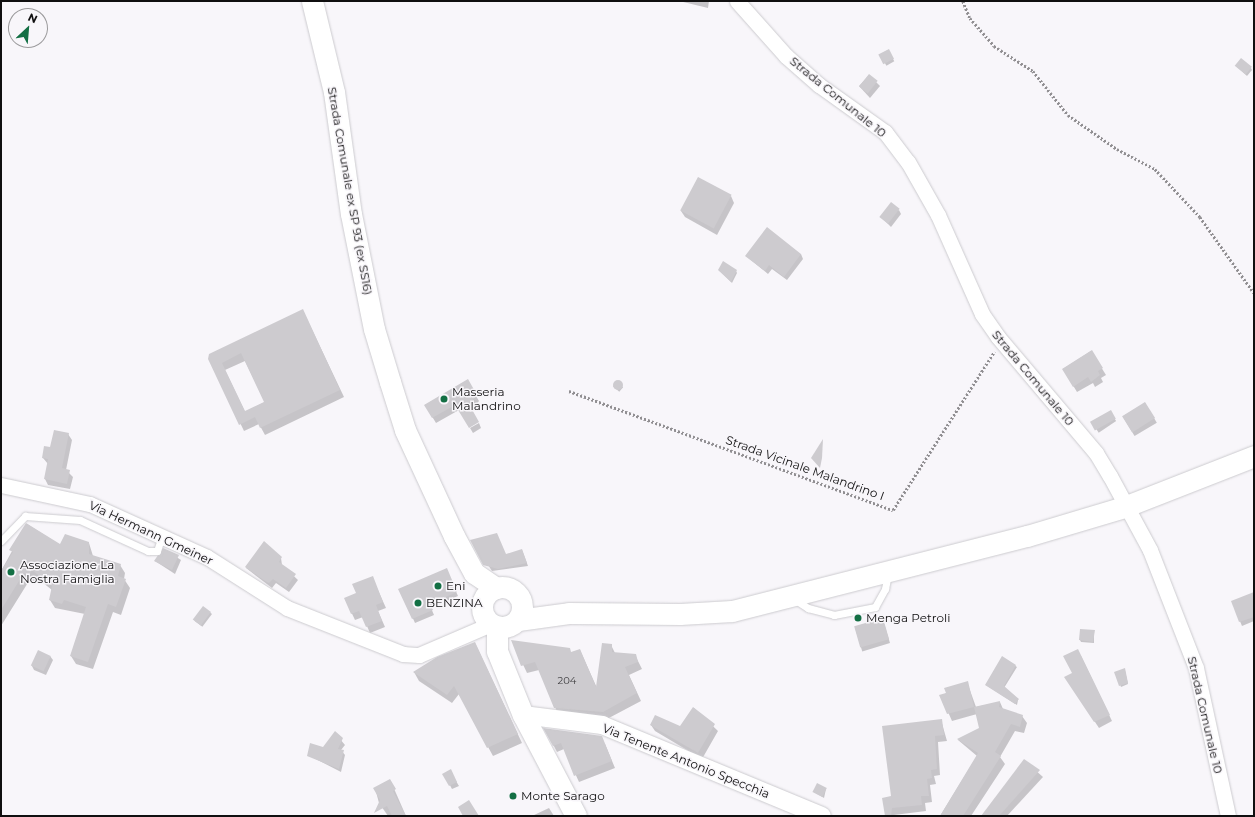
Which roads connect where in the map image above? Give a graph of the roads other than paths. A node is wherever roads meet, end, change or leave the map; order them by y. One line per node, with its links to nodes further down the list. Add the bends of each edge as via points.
1 (312, 1): 7 (main road, Strada Comunale ex SP 93 (ex SS16), via 334,92 351,214 374,329 405,430)
2 (738, 1): 5 (street, Strada Comunale 10, via 786,56 819,85 885,132 908,162 950,240 968,288 1001,342 1096,453)
3 (1254, 456): 5 (main road)
4 (1, 486): 6 (street, Via Hermann Gmeiner, via 70,497)
5 (1124, 507): 9 (main road); 19 (street, Strada Comunale 10, via 1150,550 1196,668)
6 (162, 536): 8 (lane, via 157,551 148,551 80,520 25,516); 15 (street, Via Hermann Gmeiner, via 207,557 287,608 403,654 419,655)
7 (454, 536): 10 (main road, Strada Comunale ex SP 93 (ex SS16), via 474,573); 13 (main road, Strada Comunale ex SP 93 (ex SS16), via 474,594)
8 (1, 541)
9 (889, 572): 11 (main road); 11 (lane, via 886,589 875,606 834,615 808,608)
10 (496, 588): 12 (main road, via 510,588); 13 (main road, via 486,595)
11 (791, 597): 14 (main road, via 732,611 680,614)
12 (520, 598): 14 (main road); 15 (main road, via 522,611)
13 (482, 604): 15 (main road, via 483,613)
14 (569, 613): 15 (main road)
15 (504, 624): 16 (main road, via 501,662)
16 (523, 715): 17 (main road); 18 (street, Via Tenente Antonio Specchia, via 602,725)
17 (576, 816)
18 (822, 816)
19 (1228, 816)

